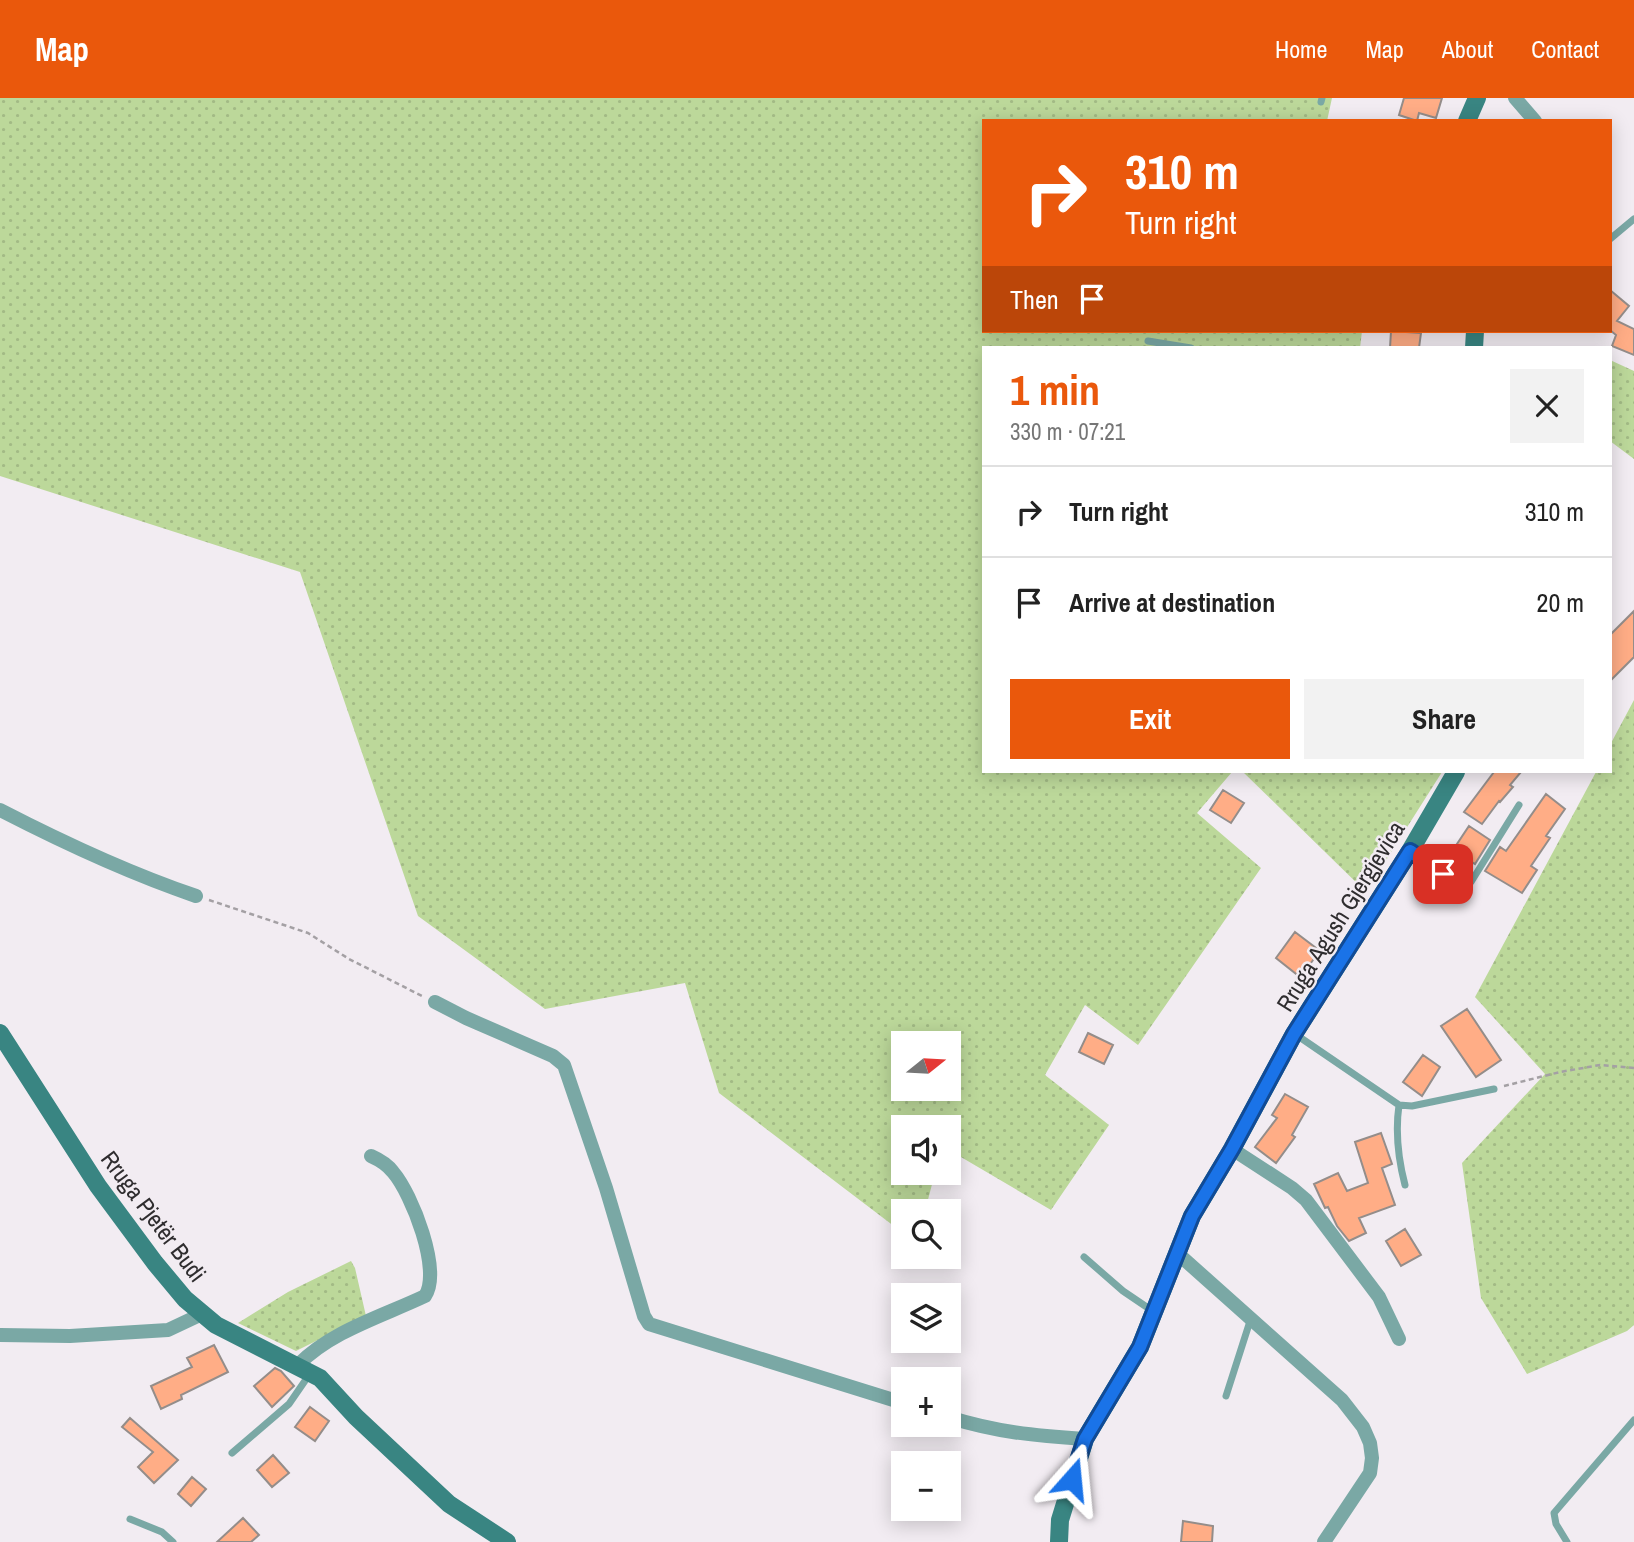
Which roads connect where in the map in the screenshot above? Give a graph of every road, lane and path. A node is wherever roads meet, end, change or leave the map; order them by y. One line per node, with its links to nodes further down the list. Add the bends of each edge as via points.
1 (1477, 98): 3 (main road)
2 (1515, 98): 4 (street)
3 (1468, 119)
4 (1533, 119)
5 (1634, 219): 6 (lane)
6 (1612, 237)
7 (1148, 341): 8 (lane)
8 (1179, 346)
9 (1455, 773): 12 (main road, Rruga Agush Gjergjevica)
10 (1519, 805): 12 (lane, via 1465,886)
11 (0, 810): 13 (street, via 90,855)
12 (1410, 851): 16 (main road, Rruga Agush Gjergjevica)
13 (196, 896): 14 (path, via 308,933)
14 (435, 1002): 32 (street, via 564,1065 649,1324)
15 (0, 1033): 26 (main road, Rruga Pjetër Budi, via 105,1196 163,1274)
16 (1294, 1034): 19 (lane); 20 (main road, Rruga Agush Gjergjevica)
17 (1634, 1068): 18 (path, via 1600,1065)
18 (1494, 1089): 19 (lane)
19 (1399, 1105): 22 (lane, via 1397,1147)
20 (1232, 1149): 23 (main road, Rruga Agush Gjergjevica); 29 (street, via 1306,1200 1379,1297)
21 (371, 1156): 30 (street, via 395,1173 407,1194 425,1243 429,1290 322,1346)
22 (1405, 1185)
23 (1176, 1252): 25 (main road, Rruga Agush Gjergjevica); 27 (street)
24 (1084, 1257): 25 (lane)
25 (1154, 1312): 35 (main road, Rruga Agush Gjergjevica, via 1140,1347)
26 (202, 1314): 28 (street, via 168,1330); 30 (main road, Rruga Pjetër Budi, via 233,1335)
27 (1251, 1317): 31 (lane); 41 (street, via 1342,1401 1370,1443 1370,1473)
28 (0, 1335)
29 (1399, 1339)
30 (305, 1368): 36 (lane, via 289,1404); 38 (main road, Rruga Pjetër Budi, via 449,1504)
31 (1226, 1396)
32 (891, 1399)
33 (961, 1420): 35 (street, via 1017,1434)
34 (1634, 1420): 42 (lane, via 1554,1513)
35 (1085, 1439): 40 (main road, Rruga Agush Gjergjevica, via 1060,1520)
36 (232, 1453)
37 (130, 1519): 39 (lane, via 162,1532)
38 (500, 1541)
39 (173, 1542)
40 (1059, 1542)
41 (1324, 1542)
42 (1567, 1542)

